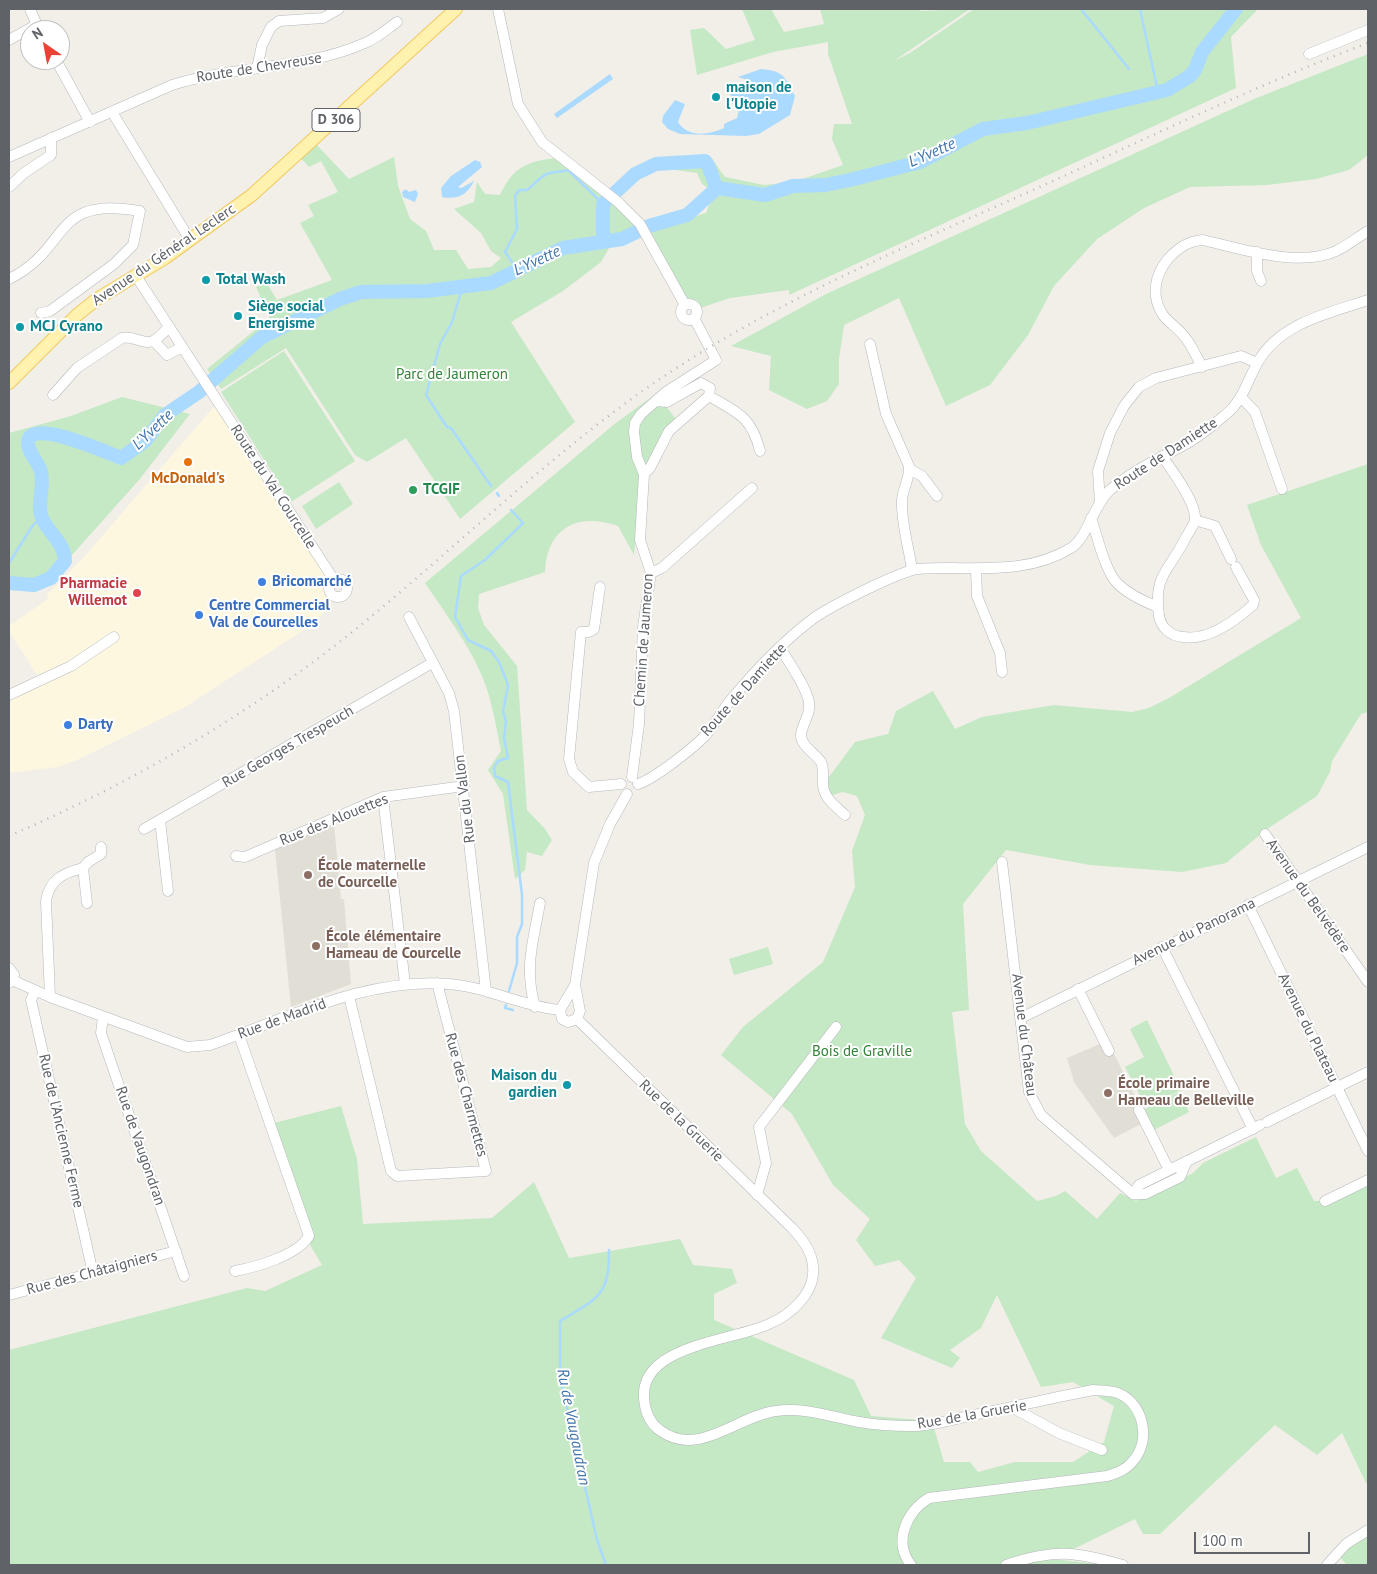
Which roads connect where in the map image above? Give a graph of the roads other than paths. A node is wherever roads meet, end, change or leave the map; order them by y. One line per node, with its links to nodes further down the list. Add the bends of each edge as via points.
1 (339, 9): 4 (street, via 323,18)
2 (456, 9): 16 (main road, Avenue du Général Leclerc / D 306, via 252,195)
3 (498, 9): 33 (street, Chemin de Jaumeron, via 518,104 525,118 542,142 609,194 640,224 685,305 694,307 697,314 694,318 716,360)
4 (313, 14): 8 (street, via 279,21 271,27 262,45)
5 (397, 22): 8 (street, Route de Chevreuse, via 367,43 324,58)
6 (1368, 30): 7 (street)
7 (1309, 54)
8 (257, 68): 10 (street, Route de Chevreuse, via 196,77)
9 (61, 70): 11 (street)
10 (112, 112): 11 (street, Route de Chevreuse); 16 (street)
11 (90, 122): 12 (street, Route de Chevreuse)
12 (51, 138): 13 (street, Route de Chevreuse); 14 (street, via 51,155 24,172)
13 (9, 157)
14 (9, 187)
15 (1368, 230): 17 (street, via 1336,251 1314,257 1272,256)
16 (190, 240): 18 (main road, Avenue du Général Leclerc / D 306)
17 (1256, 252): 20 (street, via 1256,271); 28 (street, via 1192,240 1176,250 1160,272 1154,290 1156,302 1164,316 1187,340)
18 (136, 276): 23 (street); 29 (main road, Avenue du Général Leclerc / D 306, via 77,315)
19 (9, 279): 22 (street, via 44,253 70,219 79,214 103,207 140,211 134,245 114,264 50,311)
20 (1261, 281)
21 (1368, 300): 27 (street, Route de Damiette, via 1298,326 1272,344)
22 (41, 313)
23 (169, 327): 24 (street); 26 (street)
24 (154, 341): 26 (street, via 166,355); 30 (street, via 129,336 122,338 76,368)
25 (870, 344): 36 (street, via 886,414)
26 (182, 347): 47 (street, Route du Val Courcelle)
27 (1257, 363): 28 (street, via 1241,356); 32 (street, Route de Damiette)
28 (1202, 367): 41 (street, via 1156,378 1139,388 1124,406 1110,433 1098,471)
29 (9, 384)
30 (53, 395)
31 (709, 396): 33 (street, via 710,388 701,383 667,402); 34 (street, via 745,417 756,432); 37 (street, Chemin de Jaumeron, via 669,431)
32 (1241, 397): 35 (street, Route de Damiette, via 1225,415 1194,439); 39 (street, via 1256,412)
33 (656, 401): 37 (street, Chemin de Jaumeron, via 635,423 637,457)
34 (760, 451)
35 (1162, 456): 41 (street, Route de Damiette, via 1118,484); 43 (street, via 1192,504)
36 (909, 469): 40 (street, via 922,476); 44 (street, via 902,510)
37 (644, 474): 46 (street, Chemin de Jaumeron, via 640,540)
38 (752, 488): 46 (street, via 662,568)
39 (1282, 489)
40 (937, 496)
41 (1100, 503): 42 (street, Route de Damiette)
42 (1091, 518): 45 (street, Route de Damiette, via 1075,545 1056,556 1008,569); 49 (street, via 1118,584)
43 (1194, 520): 49 (street, via 1162,575 1156,595); 49 (street, via 1215,526 1254,600 1253,605 1198,638 1173,635 1160,621)
44 (912, 570): 45 (street, Route de Damiette); 52 (street, Route de Damiette, via 817,616)
45 (976, 570): 54 (street, via 977,596 1000,653)
46 (651, 573): 56 (street, Chemin de Jaumeron, via 643,626)
47 (334, 580)
48 (600, 587): 57 (street, via 594,629 582,632 569,759 573,772 589,787)
49 (1158, 607)
50 (409, 617): 53 (street, Rue du Vallon)
51 (114, 637): 55 (street, via 71,666)
52 (780, 648): 56 (street, Route de Damiette, via 730,702 704,736 654,776); 61 (street, via 809,700 800,736 824,768 822,784 827,800)
53 (432, 663): 58 (street, Rue du Vallon, via 449,693 454,711); 62 (street, Rue Georges Trespeuch)
54 (1002, 672)
55 (9, 695)
56 (635, 781): 57 (street, via 624,779); 59 (street, via 635,792)
57 (621, 784): 59 (street)
58 (464, 786): 60 (street, Rue des Alouettes); 84 (street, Rue du Vallon)
59 (627, 794): 81 (street, via 594,863)
60 (383, 797): 67 (street, Rue des Alouettes, via 245,857); 80 (street)
61 (845, 815)
62 (160, 820): 63 (street, Rue Georges Trespeuch); 71 (street)
63 (144, 829)
64 (1265, 834): 70 (street, Avenue du Belvédère)
65 (101, 847): 69 (street, via 101,854)
66 (1368, 847): 70 (street, Avenue du Panorama)
67 (236, 856)
68 (1002, 862): 91 (street, Avenue du Château)
69 (83, 868): 72 (street); 86 (street, via 54,881 48,890)
70 (1298, 882): 74 (street, Avenue du Panorama); 78 (street, Avenue du Belvédère)
71 (168, 891)
72 (87, 903)
73 (540, 904): 88 (street, via 529,964 529,985)
74 (1248, 905): 75 (street, Avenue du Panorama); 97 (street, Avenue du Plateau)
75 (1162, 947): 82 (street, Avenue du Panorama); 99 (street)
76 (9, 968): 77 (street, via 13,972)
77 (11, 981): 83 (street, Rue de Madrid)
78 (1368, 982)
79 (437, 983): 80 (street, Rue de Madrid); 84 (street, Rue de Madrid); 85 (street, Rue des Charmettes, via 486,1171 397,1176 391,1170)
80 (405, 984): 85 (street, Rue de Madrid)
81 (576, 985): 87 (street); 89 (street)
82 (1078, 990): 91 (street, Avenue du Panorama); 95 (street)
83 (35, 991): 86 (street, Rue de Madrid); 109 (street, Rue de l'Ancienne Ferme, via 31,1000)
84 (486, 991): 88 (street, Rue de Madrid)
85 (349, 996): 94 (street, Rue de Madrid)
86 (50, 997): 90 (street, Rue de Madrid)
87 (562, 1006): 88 (street, Rue de Madrid); 89 (street, via 573,1001); 92 (street, via 561,1016 565,1020)
88 (535, 1007)
89 (580, 1008): 92 (street)
90 (103, 1017): 94 (street, Rue de Madrid, via 187,1047 198,1048); 107 (street, Rue de Vaugondran, via 101,1032)
91 (1021, 1018): 104 (street, Avenue du Château, via 1029,1092 1041,1116)
92 (577, 1019): 105 (street, Rue de la Gruerie)
93 (836, 1026): 105 (street, via 759,1127 766,1162)
94 (239, 1035): 108 (street, via 308,1236 300,1246 260,1266)
95 (1109, 1051)
96 (1368, 1072): 97 (street)
97 (1337, 1088): 99 (street); 100 (street, Avenue du Plateau)
98 (1139, 1110): 102 (street)
99 (1260, 1125): 101 (street)
100 (1368, 1151)
101 (1187, 1161): 102 (street); 104 (street, via 1180,1177 1145,1194)
102 (1169, 1170): 104 (street, via 1139,1185)
103 (1368, 1180): 106 (street)
104 (1133, 1194)
105 (757, 1195): 112 (street, Rue de la Gruerie, via 802,1238 813,1262 813,1282 794,1308 771,1324 689,1349 654,1368 645,1383 644,1406 660,1431 681,1440 700,1440 751,1416 777,1411 806,1410 859,1422 913,1426 933,1425)
106 (1325, 1201)
107 (176, 1252): 109 (street, Rue des Châtaigniers); 110 (street, Rue de Vaugondran)
108 (235, 1271)
109 (93, 1273): 111 (street, Rue des Châtaigniers)
110 (184, 1276)
111 (9, 1295)
112 (1013, 1408): 113 (street, via 1059,1433); 115 (street, Rue de la Gruerie, via 1093,1390 1114,1392 1129,1399 1139,1413 1143,1423 1142,1445 1126,1468 1107,1476 929,1498 915,1509 904,1528 903,1550)
113 (1102, 1450)
114 (1368, 1530): 118 (street, via 1346,1544)
115 (911, 1565)
116 (1006, 1565): 117 (street, via 1057,1552 1086,1555)
117 (1123, 1565)
118 (1327, 1565)

